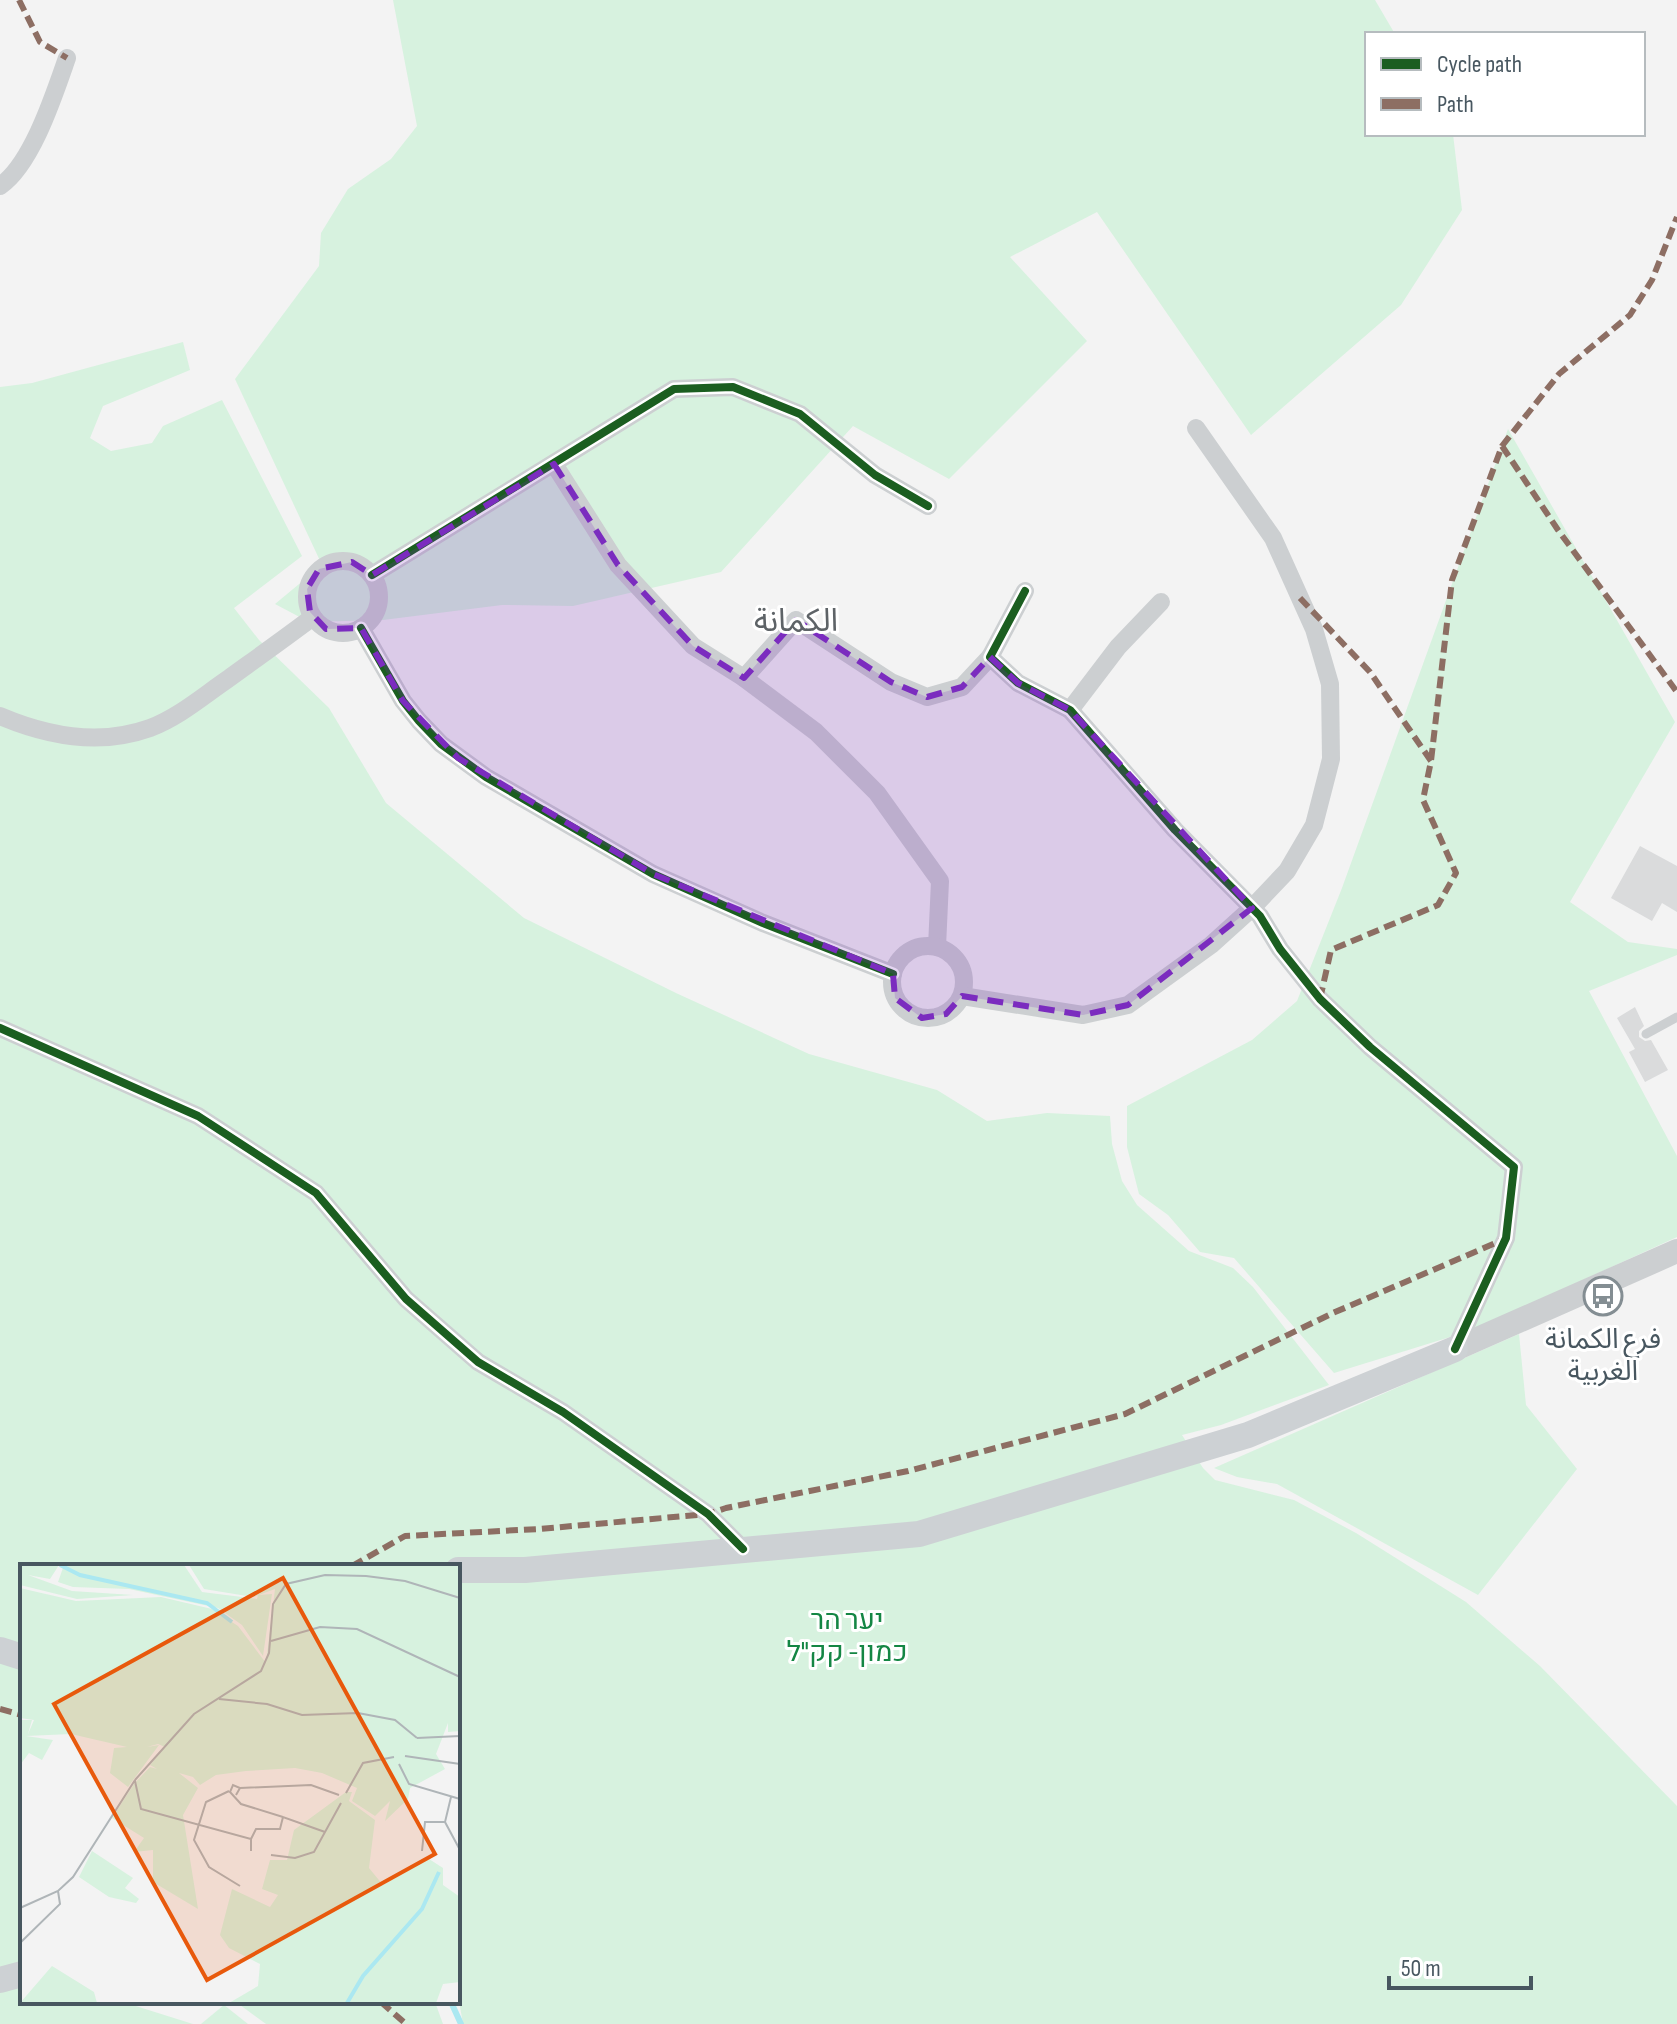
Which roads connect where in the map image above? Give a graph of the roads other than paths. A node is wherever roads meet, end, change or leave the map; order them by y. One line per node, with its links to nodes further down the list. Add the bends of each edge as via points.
1 (67, 58): 2 (street, via 36,134 14,176)
2 (0, 186)
3 (1196, 428): 15 (street, via 1273,538 1314,629 1330,684 1331,759 1314,825 1287,871)
4 (554, 464): 5 (street, via 674,389 733,387 800,414 875,475); 6 (street); 12 (street, via 618,565 693,646)
5 (928, 506)
6 (372, 575): 9 (street, via 340,561 319,569 307,589); 10 (street, via 377,610)
7 (1025, 591): 11 (street)
8 (1161, 602): 13 (street)
9 (313, 617): 10 (street, via 337,633); 14 (street, via 181,712 150,728 95,738 31,729)
10 (361, 628): 17 (street, via 419,721 486,777 653,874)
11 (990, 657): 12 (street, via 962,687 927,697 891,682 796,620); 13 (street, via 1018,683)
12 (744, 678): 16 (street, via 816,732 877,793 940,881)
13 (1070, 710): 15 (street)
14 (0, 716)
15 (1252, 908): 18 (street, via 1128,1005 1083,1015); 23 (street, via 1320,999 1514,1167 1506,1238)
16 (937, 947): 17 (street, via 904,955); 18 (street, via 963,972)
17 (893, 974): 18 (street, via 895,998 911,1015 934,1018)
18 (962, 996)
19 (1677, 1017): 21 (lane)
20 (0, 1028): 24 (street, via 198,1116 316,1193 406,1299 478,1362 563,1412 708,1514)
21 (1646, 1034)
22 (1677, 1251): 23 (street)
23 (1455, 1349): 24 (main road, via 1248,1435 919,1534)
24 (743, 1549): 25 (main road, via 525,1570)
25 (460, 1570)
26 (0, 1650): 27 (main road)
27 (20, 1656)
28 (20, 1975): 29 (main road)
29 (0, 1980)

